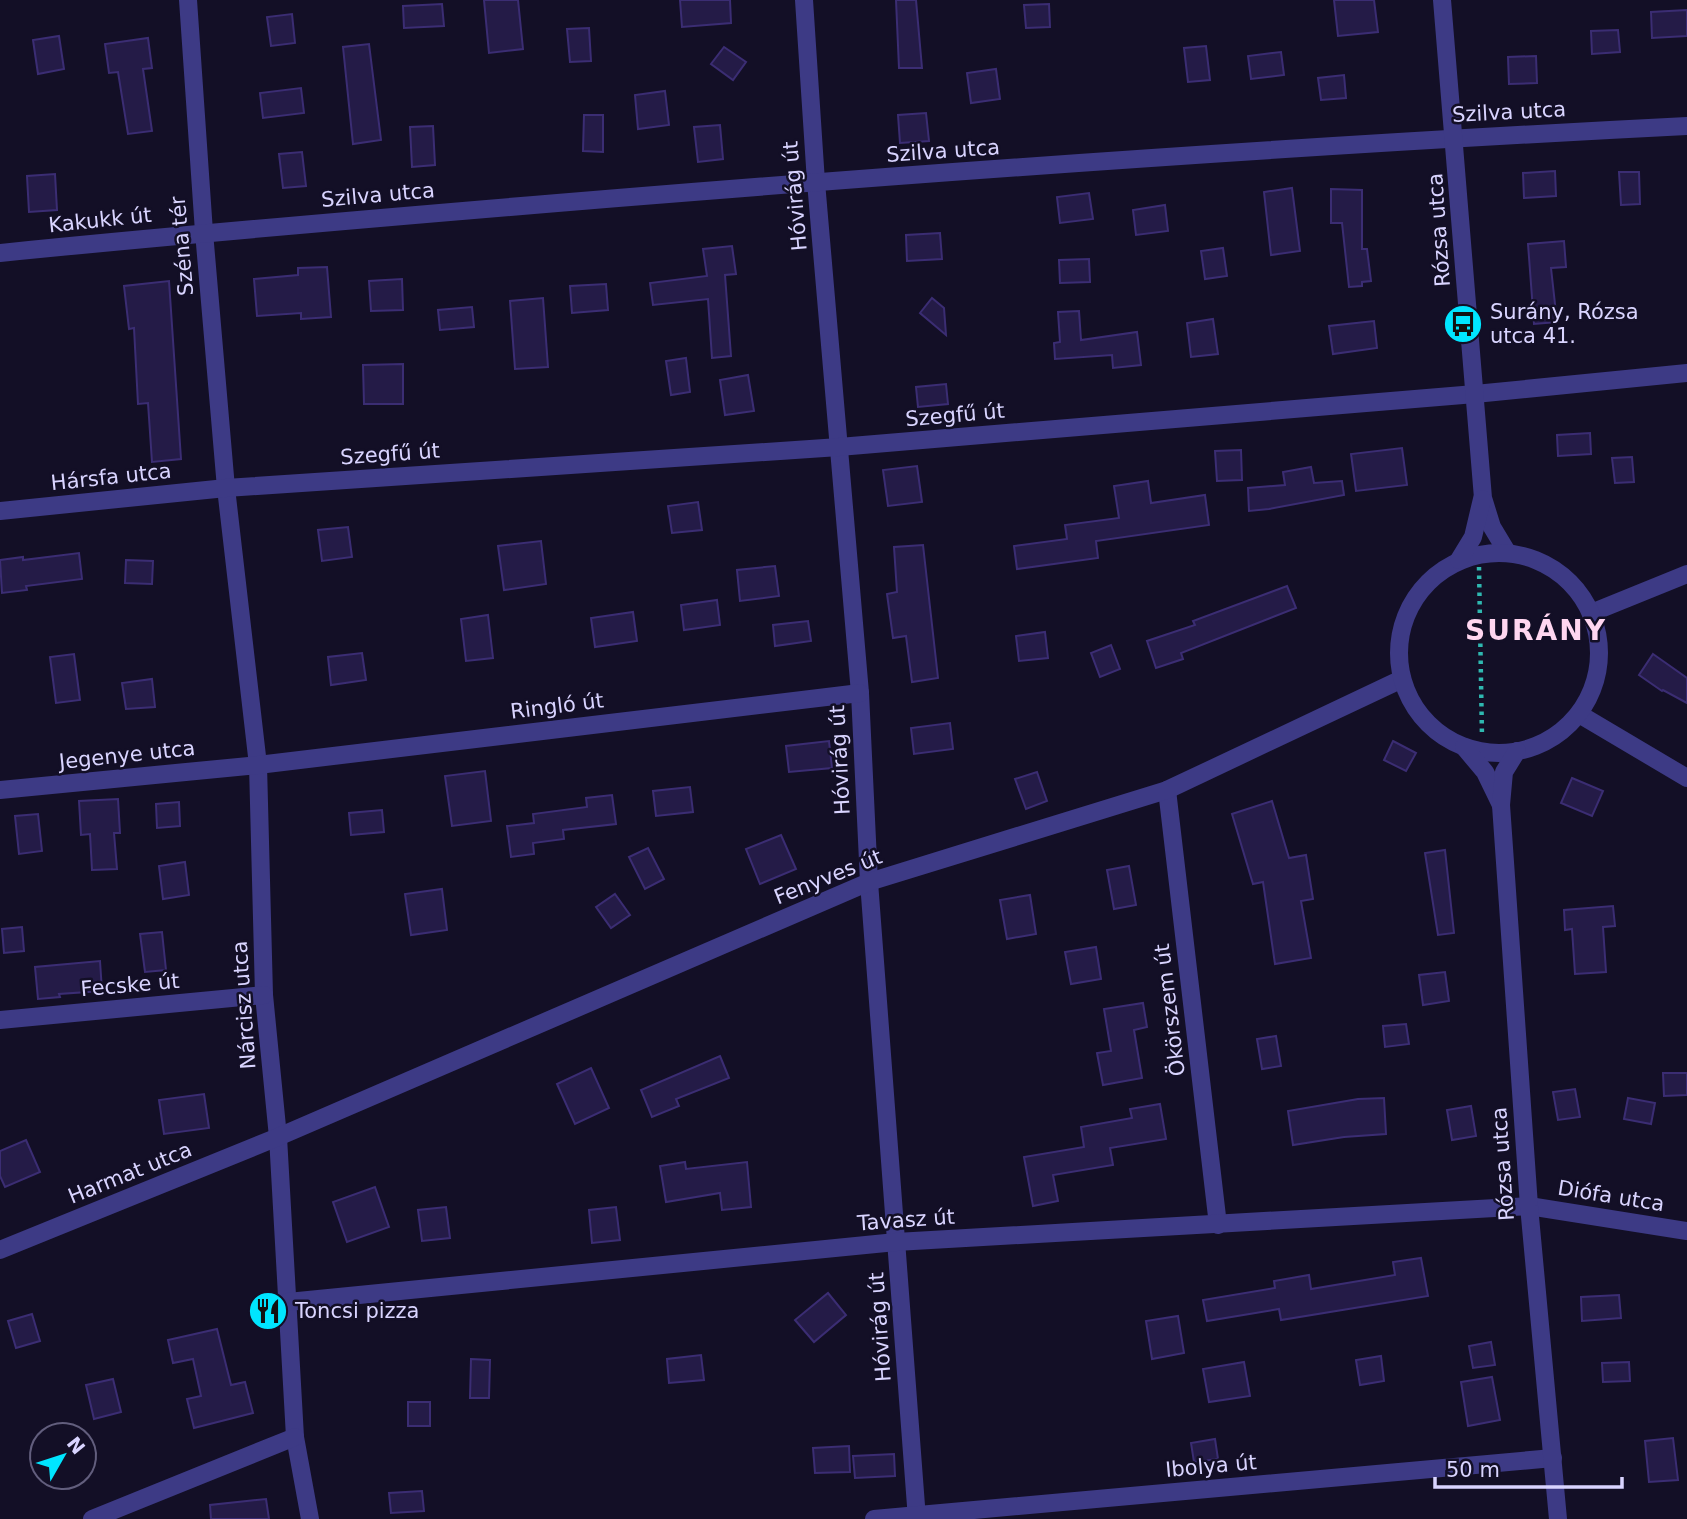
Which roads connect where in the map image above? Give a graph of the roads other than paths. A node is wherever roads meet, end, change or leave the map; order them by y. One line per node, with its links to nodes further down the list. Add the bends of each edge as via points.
1 (188, 0): 7 (street, Széna tér)
2 (804, 0): 6 (street, Hóvirág út)
3 (1442, 0): 5 (street, Rózsa utca)
4 (1687, 125): 5 (street, Szilva utca)
5 (1455, 138): 6 (street, Szilva utca); 10 (street, Rózsa utca)
6 (816, 182): 7 (street, Szilva utca); 11 (street, Hóvirág út)
7 (204, 232): 8 (street, Kakukk út); 12 (street, Széna tér)
8 (0, 253)
9 (1687, 373): 10 (street, Szegfű út)
10 (1475, 394): 11 (street, Szegfű út); 13 (street, Rózsa utca)
11 (839, 447): 12 (street, Szegfű út); 20 (street, Hóvirág út)
12 (226, 488): 14 (street, Hársfa utca); 24 (street, Nárcisz utca)
13 (1483, 498): 15 (street, via 1492,527); 16 (street, via 1473,537)
14 (0, 511)
15 (1507, 552): 16 (street); 18 (street, via 1544,562 1572,584)
16 (1459, 560): 19 (street, via 1426,583 1406,612 1398,651)
17 (1687, 574): 18 (street)
18 (1591, 613): 21 (street, via 1599,643 1597,676)
19 (1402, 679): 22 (street, via 1416,709 1433,728); 27 (street, Fenyves út)
20 (860, 694): 24 (street, Ringló út); 29 (street, Hóvirág út)
21 (1579, 713): 23 (street, via 1550,739); 25 (street)
22 (1464, 747): 23 (street, via 1483,752); 28 (street, via 1485,772)
23 (1517, 751): 28 (street, via 1504,772)
24 (258, 765): 26 (street, Jegenye utca); 30 (street, Nárcisz utca)
25 (1687, 778)
26 (0, 790)
27 (1167, 790): 29 (street, Fenyves út); 34 (street, Ökörszem út)
28 (1501, 805): 33 (street, Rózsa utca)
29 (869, 882): 32 (street, Fenyves út); 36 (street, Hóvirág út)
30 (264, 995): 31 (street, Fecske út); 32 (street, Nárcisz utca)
31 (0, 1020)
32 (278, 1137): 37 (street, Harmat utca); 38 (street, Nárcisz utca)
33 (1529, 1206): 34 (street, Tavasz út); 35 (street, Diófa utca); 40 (street, Rózsa utca)
34 (1218, 1225): 36 (street, Tavasz út)
35 (1687, 1231)
36 (896, 1242): 38 (street, Tavasz út); 41 (street, Hóvirág út)
37 (0, 1250)
38 (288, 1302): 39 (street, Nárcisz utca)
39 (295, 1437): 42 (street); 43 (street, Nárcisz utca)
40 (1553, 1458): 41 (street, Ibolya út); 45 (street, Rózsa utca)
41 (917, 1517): 44 (street, Ibolya út)
42 (92, 1519)
43 (310, 1519)
44 (874, 1519)
45 (1558, 1519)

